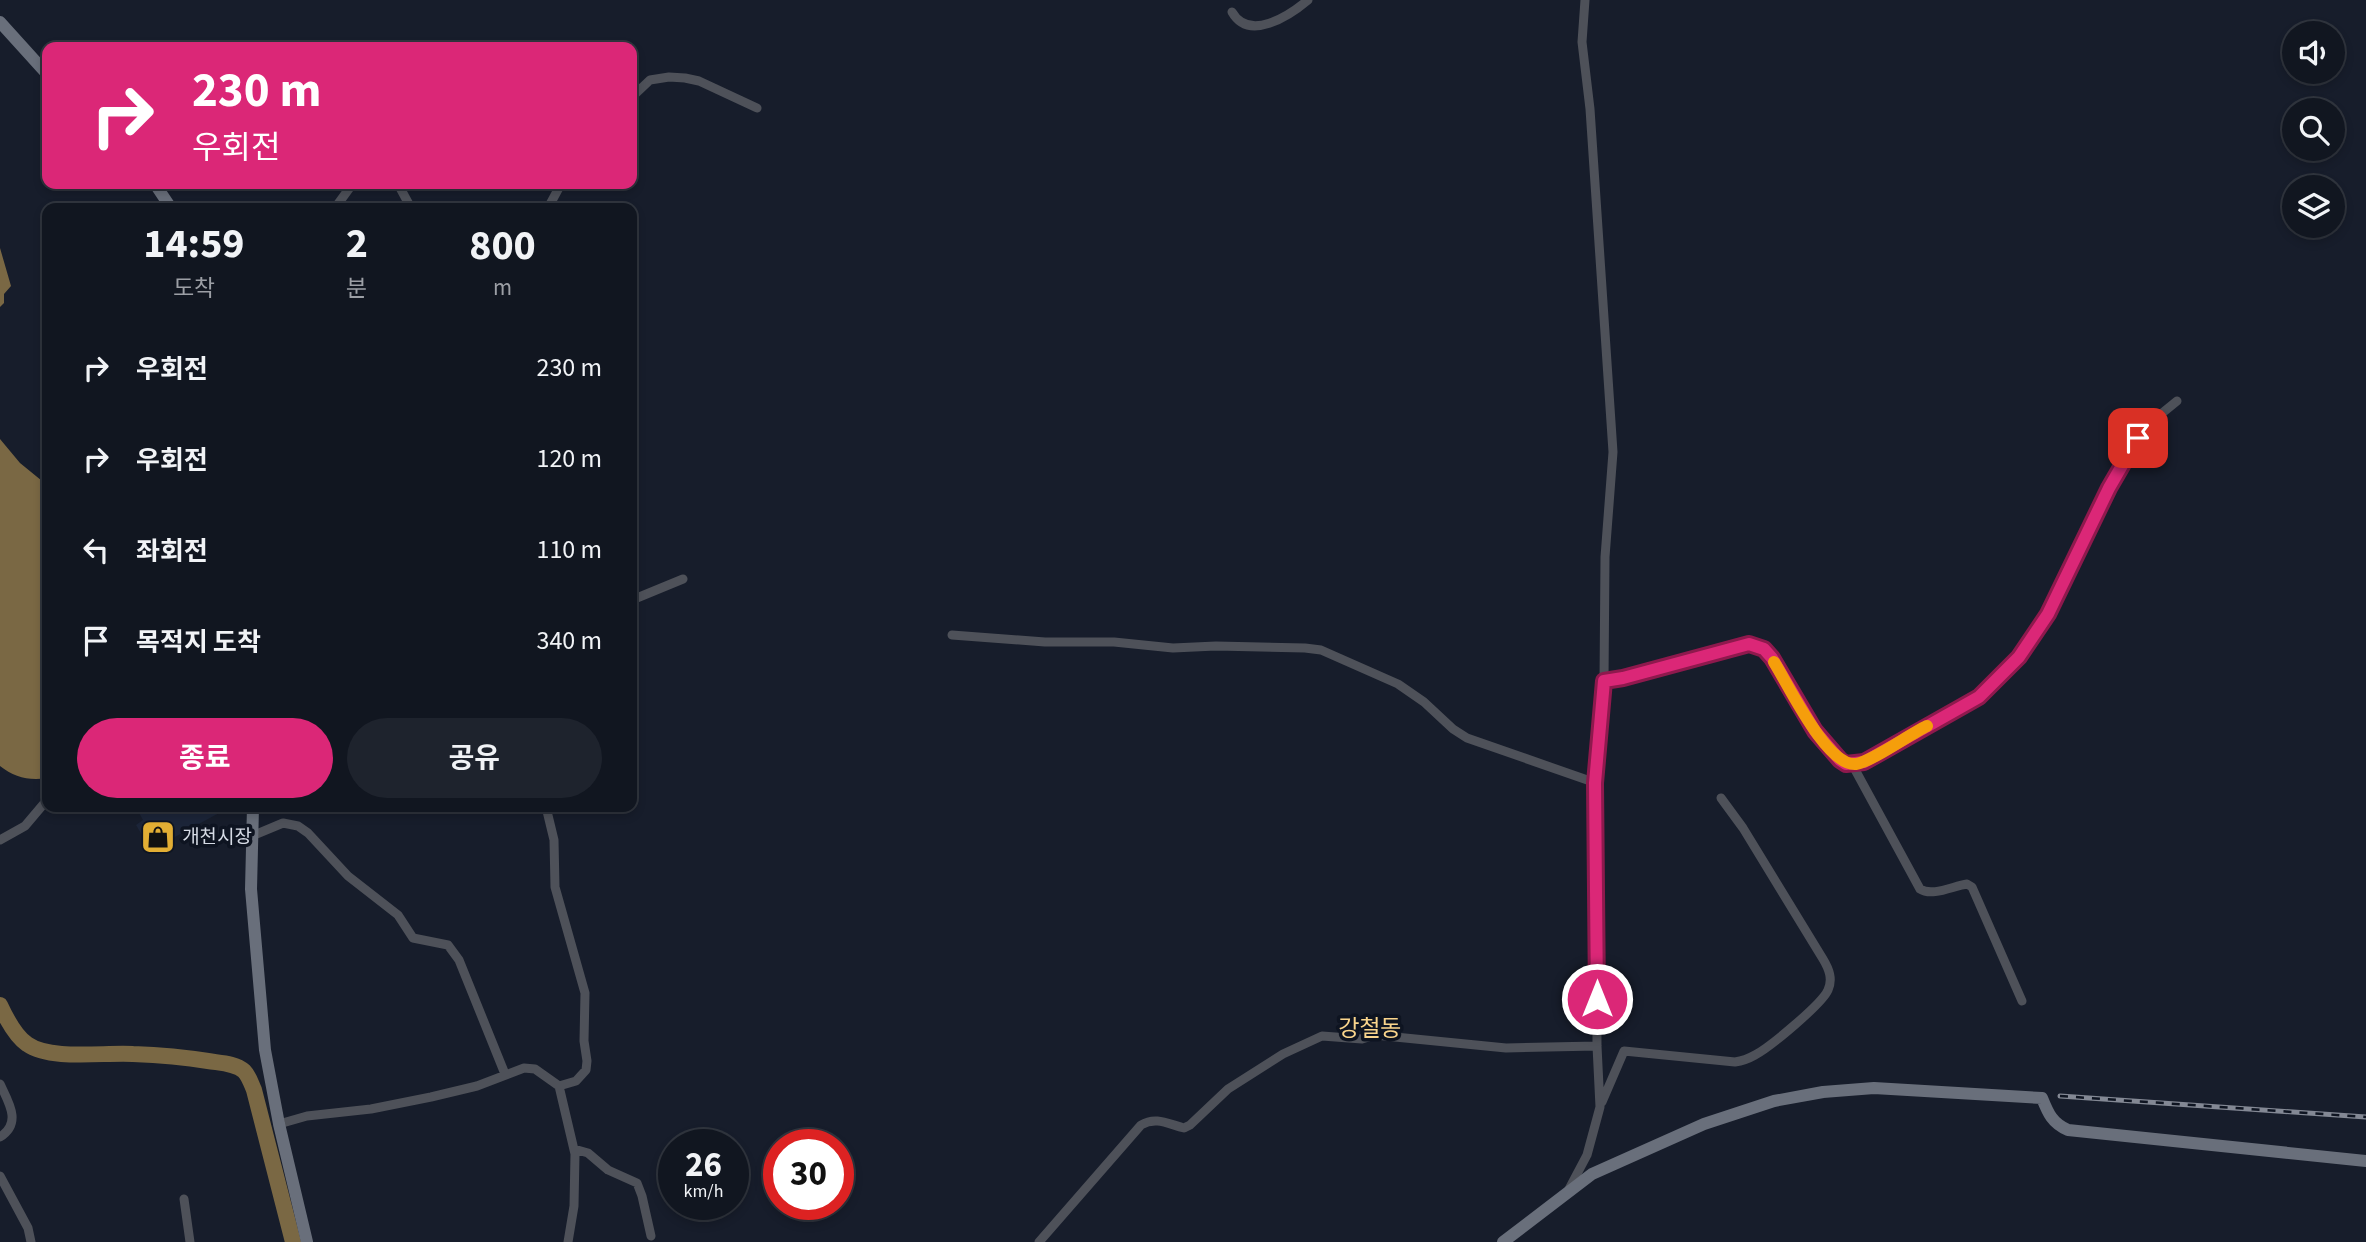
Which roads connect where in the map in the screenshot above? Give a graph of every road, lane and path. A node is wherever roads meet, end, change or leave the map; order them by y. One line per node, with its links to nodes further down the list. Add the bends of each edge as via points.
1 (1308, 0): 3 (street, via 1281,19 1262,25 1241,23)
2 (1585, 0): 12 (street, via 1582,41 1613,452 1605,557)
3 (1232, 12)
4 (0, 22): 5 (street)
5 (42, 68)
6 (637, 92): 7 (street, via 650,80 685,78 699,80)
7 (757, 108)
8 (2177, 401): 13 (street, via 2150,424 2129,451 2048,614 2019,657 1979,697 1864,762)
9 (683, 579): 10 (street)
10 (637, 598)
11 (952, 635): 14 (street, via 1173,648 1321,650 1398,684 1467,738)
12 (1604, 681): 13 (street, via 1756,645 1772,658 1815,731 1840,760); 14 (street)
13 (1852, 764): 21 (street, via 1920,889 1972,887)
14 (1595, 783): 22 (street)
15 (1721, 798): 26 (street, via 1824,959 1829,988 1801,1019 1746,1060 1624,1051)
16 (42, 806): 20 (street, via 25,826)
17 (253, 812): 19 (street)
18 (547, 812): 25 (street, via 554,840 555,887 585,993 586,1070 576,1082)
19 (252, 836): 23 (street, via 284,823 298,826 356,883 398,915 413,937 448,945 459,960); 27 (street, via 258,979)
20 (0, 840)
21 (2022, 1001)
22 (1597, 1046): 26 (street); 39 (street, via 1506,1048 1375,1035 1362,1039 1322,1036 1228,1089 1184,1128 1150,1120 1141,1125)
23 (505, 1074): 25 (street, via 535,1069); 27 (street, via 431,1097)
24 (0, 1084): 28 (street, via 12,1124)
25 (559, 1086): 29 (street)
26 (1600, 1107): 32 (street, via 1587,1155)
27 (279, 1124): 37 (street)
28 (0, 1136)
29 (574, 1149): 34 (street, via 636,1183); 38 (street, via 574,1206)
30 (2366, 1161): 32 (street, via 2068,1130 2057,1125 2042,1098 1848,1089 1774,1101 1704,1124 1592,1174)
31 (0, 1176): 35 (street, via 28,1227)
32 (1566, 1194): 40 (street)
33 (184, 1199): 36 (street)
34 (651, 1236)
35 (31, 1242)
36 (190, 1242)
37 (307, 1242)
38 (568, 1242)
39 (1039, 1242)
40 (1503, 1242)

